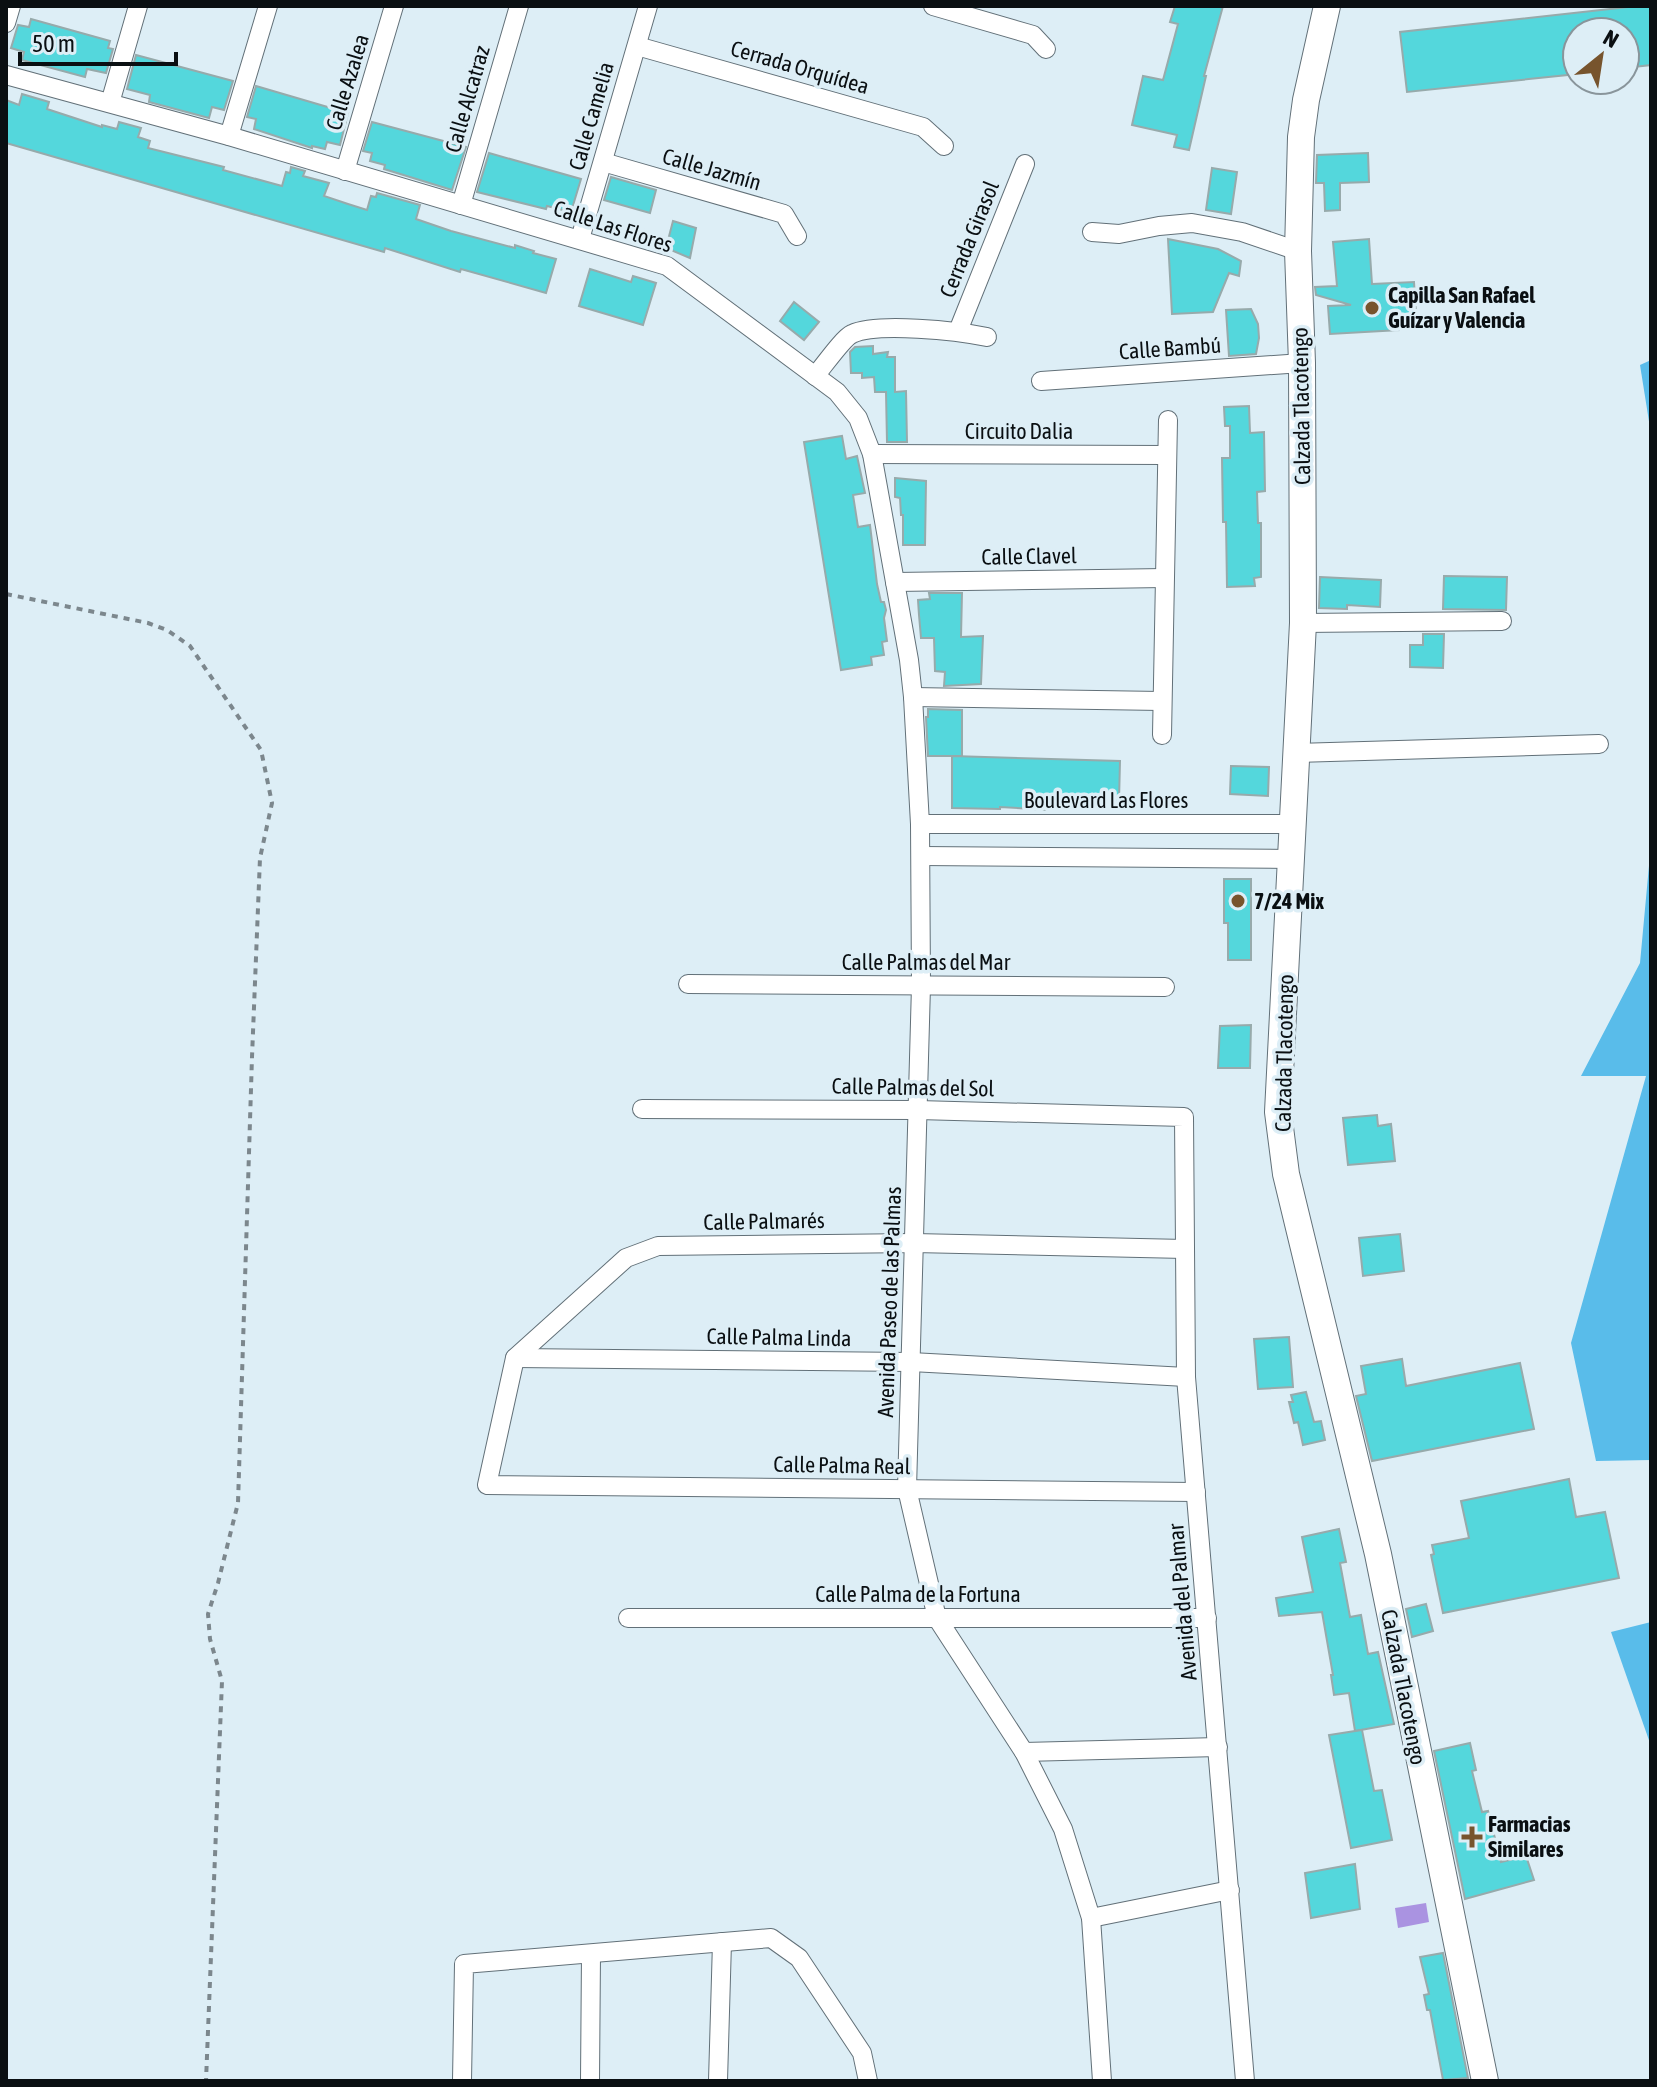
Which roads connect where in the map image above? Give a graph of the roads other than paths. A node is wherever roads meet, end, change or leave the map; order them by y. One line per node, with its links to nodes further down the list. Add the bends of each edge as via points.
1 (11, 6): 9 (street)
2 (138, 6): 13 (street)
3 (268, 6): 14 (street)
4 (394, 6): 18 (street, Calle Azalea)
5 (519, 6): 19 (street, Calle Alcatraz)
6 (648, 6): 10 (street, Calle Camelia)
7 (933, 6): 11 (street, via 1033,35)
8 (1327, 6): 23 (street, Calzada Tlacotengo, via 1301,137)
9 (6, 23)
10 (637, 46): 15 (street, Cerrada Orquídea, via 923,127); 16 (street, Calle Camelia)
11 (1046, 49)
12 (6, 75): 13 (street, Calle Las Flores)
13 (110, 103): 14 (street, Calle Las Flores)
14 (229, 136): 18 (street, Calle Las Flores)
15 (944, 146)
16 (603, 162): 21 (street, Calle Jazmín, via 784,214); 22 (street, Calle Camelia)
17 (1025, 164): 24 (street, Cerrada Girasol)
18 (345, 171): 19 (street, Calle Las Flores)
19 (461, 205): 22 (street, Calle Las Flores)
20 (1092, 232): 23 (street, via 1119,234 1192,223 1242,232)
21 (797, 236)
22 (580, 239): 27 (street, Calle Las Flores, via 667,266)
23 (1298, 251): 26 (street, Calzada Tlacotengo)
24 (958, 331): 25 (street, Cerrada Girasol); 27 (street, Cerrada Girasol, via 875,328 850,334)
25 (987, 337)
26 (1302, 363): 28 (street, Calle Bambú); 35 (street, Calzada Tlacotengo)
27 (815, 376): 30 (street, Calle Las Flores, via 858,418)
28 (1041, 381)
29 (1168, 420): 31 (street)
30 (872, 454): 31 (street, Circuito Dalia); 33 (street, Calle Las Flores)
31 (1167, 455): 32 (street)
32 (1164, 578): 33 (street, Calle Clavel); 37 (street)
33 (895, 582): 36 (street, Calle Las Flores)
34 (1502, 621): 35 (street)
35 (1303, 623): 40 (street, Calzada Tlacotengo)
36 (913, 697): 37 (street); 41 (street, Calle Las Flores)
37 (1161, 701): 38 (street)
38 (1162, 735)
39 (1599, 744): 40 (street)
40 (1296, 753): 42 (street, Calzada Tlacotengo)
41 (920, 824): 42 (street, Boulevard Las Flores); 43 (street, Avenida Paseo de las Palmas)
42 (1292, 824): 44 (street, Calzada Tlacotengo)
43 (921, 856): 44 (street); 46 (street, Avenida Paseo de las Palmas)
44 (1291, 859): 73 (street, Calzada Tlacotengo, via 1278,1112 1286,1174 1378,1554)
45 (688, 984): 46 (street, Calle Palmas del Mar)
46 (921, 986): 47 (street, Calle Palmas del Mar); 49 (street, Avenida Paseo de las Palmas)
47 (1165, 987)
48 (642, 1109): 49 (street, Calle Palmas del Sol)
49 (918, 1110): 50 (street, Calle Palmas del Sol); 51 (street, Avenida Paseo de las Palmas)
50 (1184, 1117): 52 (street, Avenida del Palmar)
51 (914, 1243): 52 (street, Calle Palmarés); 53 (street, Calle Palmarés, via 658,1246 626,1258); 54 (street, Avenida Paseo de las Palmas)
52 (1185, 1249): 55 (street, Avenida del Palmar)
53 (515, 1358): 54 (street, Calle Palma Linda); 56 (street, Calle Palma Real, via 487,1485)
54 (911, 1362): 55 (street, Calle Palma Linda); 56 (street, Avenida Paseo de las Palmas)
55 (1186, 1377): 57 (street, Avenida del Palmar)
56 (907, 1489): 57 (street, Calle Palma Real); 59 (street, Avenida Paseo de las Palmas)
57 (1196, 1492): 60 (street, Avenida del Palmar)
58 (628, 1618): 59 (street, Calle Palma de la Fortuna)
59 (937, 1618): 60 (street, Calle Palma de la Fortuna); 62 (street, Avenida Paseo de las Palmas)
60 (1207, 1618): 61 (street, Avenida del Palmar)
61 (1218, 1747): 62 (street); 63 (street, Avenida del Palmar)
62 (1024, 1752): 64 (street, Avenida Paseo de las Palmas, via 1063,1829)
63 (1230, 1890): 64 (street); 72 (street, Avenida del Palmar)
64 (1091, 1918): 71 (street, Avenida Paseo de las Palmas)
65 (722, 1942): 66 (street); 69 (street); 70 (street, via 771,1938 799,1958 862,2053)
66 (591, 1954): 67 (street, via 464,1964); 68 (street)
67 (462, 2081)
68 (590, 2081)
69 (718, 2081)
70 (868, 2081)
71 (1102, 2081)
72 (1245, 2081)
73 (1485, 2081)

